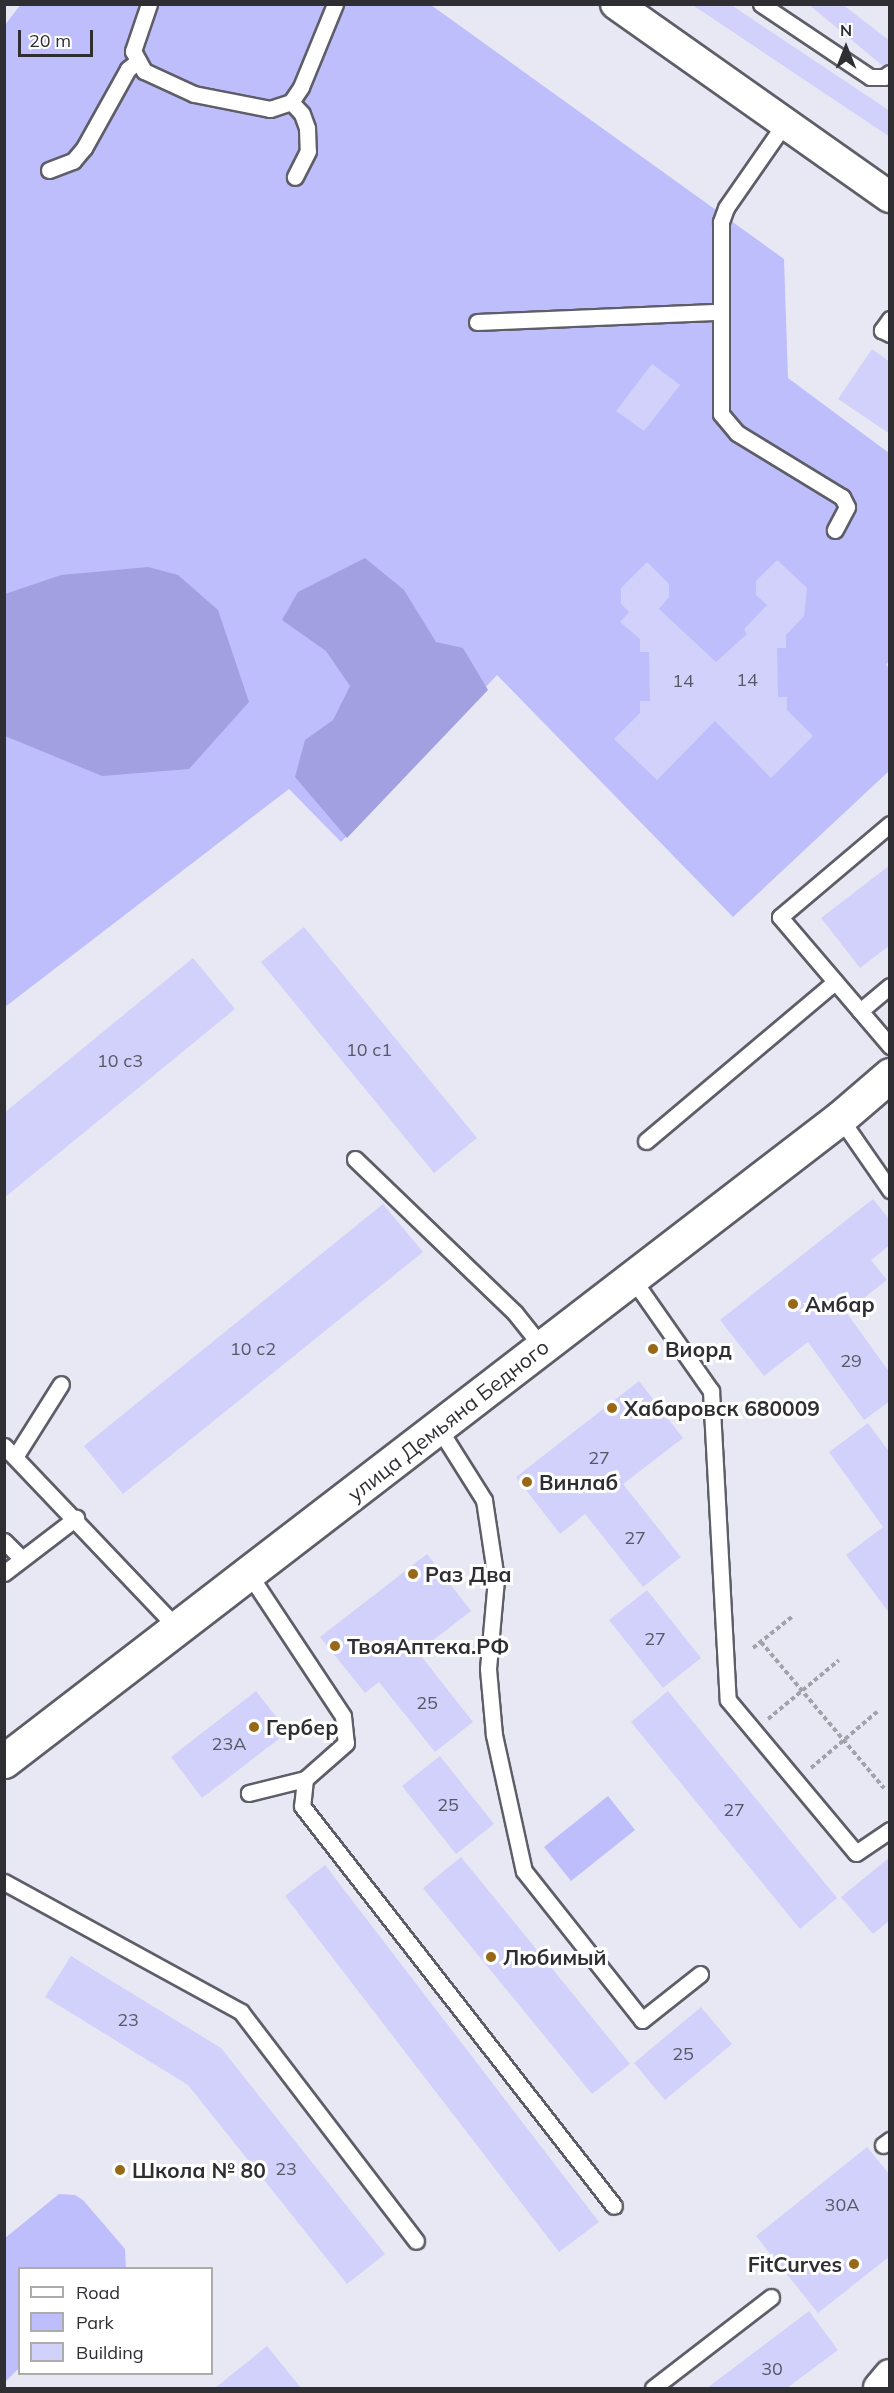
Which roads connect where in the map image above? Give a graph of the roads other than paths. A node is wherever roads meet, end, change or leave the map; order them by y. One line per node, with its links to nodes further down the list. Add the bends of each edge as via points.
1 (149, 4): 5 (lane, via 133,51)
2 (335, 4): 7 (lane)
3 (616, 4): 8 (street)
4 (761, 4): 6 (lane, via 870,77)
5 (137, 62): 7 (lane, via 144,71 194,94 270,109); 9 (lane, via 128,69 96,131 73,161)
6 (890, 73)
7 (291, 102): 10 (lane, via 303,114 307,128 308,151)
8 (785, 123): 11 (street); 12 (lane, via 723,215 718,240)
9 (49, 170)
10 (296, 177)
11 (890, 197)
12 (720, 312): 14 (lane); 16 (lane, via 721,414 727,425 842,497 847,507)
13 (890, 319): 15 (lane, via 882,330)
14 (477, 322)
15 (890, 334)
16 (835, 530)
17 (890, 824): 18 (lane, via 780,916)
18 (835, 982): 20 (lane); 24 (lane)
19 (890, 986): 20 (lane)
20 (860, 1011): 21 (lane)
21 (890, 1046)
22 (890, 1075): 23 (main road, улица Демьяна Бедного)
23 (840, 1118): 26 (lane); 27 (main road, улица Демьяна Бедного)
24 (646, 1141)
25 (355, 1159): 28 (lane, via 514,1313)
26 (890, 1190)
27 (632, 1278): 28 (main road, улица Демьяна Бедного); 41 (lane, via 711,1391 729,1700 856,1853)
28 (542, 1347): 30 (main road, улица Демьяна Бедного)
29 (61, 1384): 31 (lane)
30 (438, 1427): 36 (main road, улица Демьяна Бедного); 43 (lane, via 483,1500 495,1579 488,1669 494,1735 524,1871 642,2020)
31 (10, 1451): 32 (lane)
32 (76, 1518): 34 (lane); 37 (lane)
33 (4, 1541): 34 (lane)
34 (22, 1559): 35 (lane)
35 (4, 1573)
36 (249, 1574): 37 (main road, улица Демьяна Бедного); 39 (lane, via 343,1716 345,1743)
37 (178, 1629): 38 (main road, улица Демьяна Бедного)
38 (4, 1761)
39 (305, 1779): 40 (lane); 44 (lane, via 303,1806)
40 (249, 1793)
41 (890, 1830)
42 (4, 1882): 45 (lane, via 241,2012)
43 (700, 1974)
44 (614, 2206)
45 (416, 2241)
46 (771, 2297): 48 (lane)
47 (890, 2375): 49 (street)
48 (653, 2388)
49 (879, 2388)

